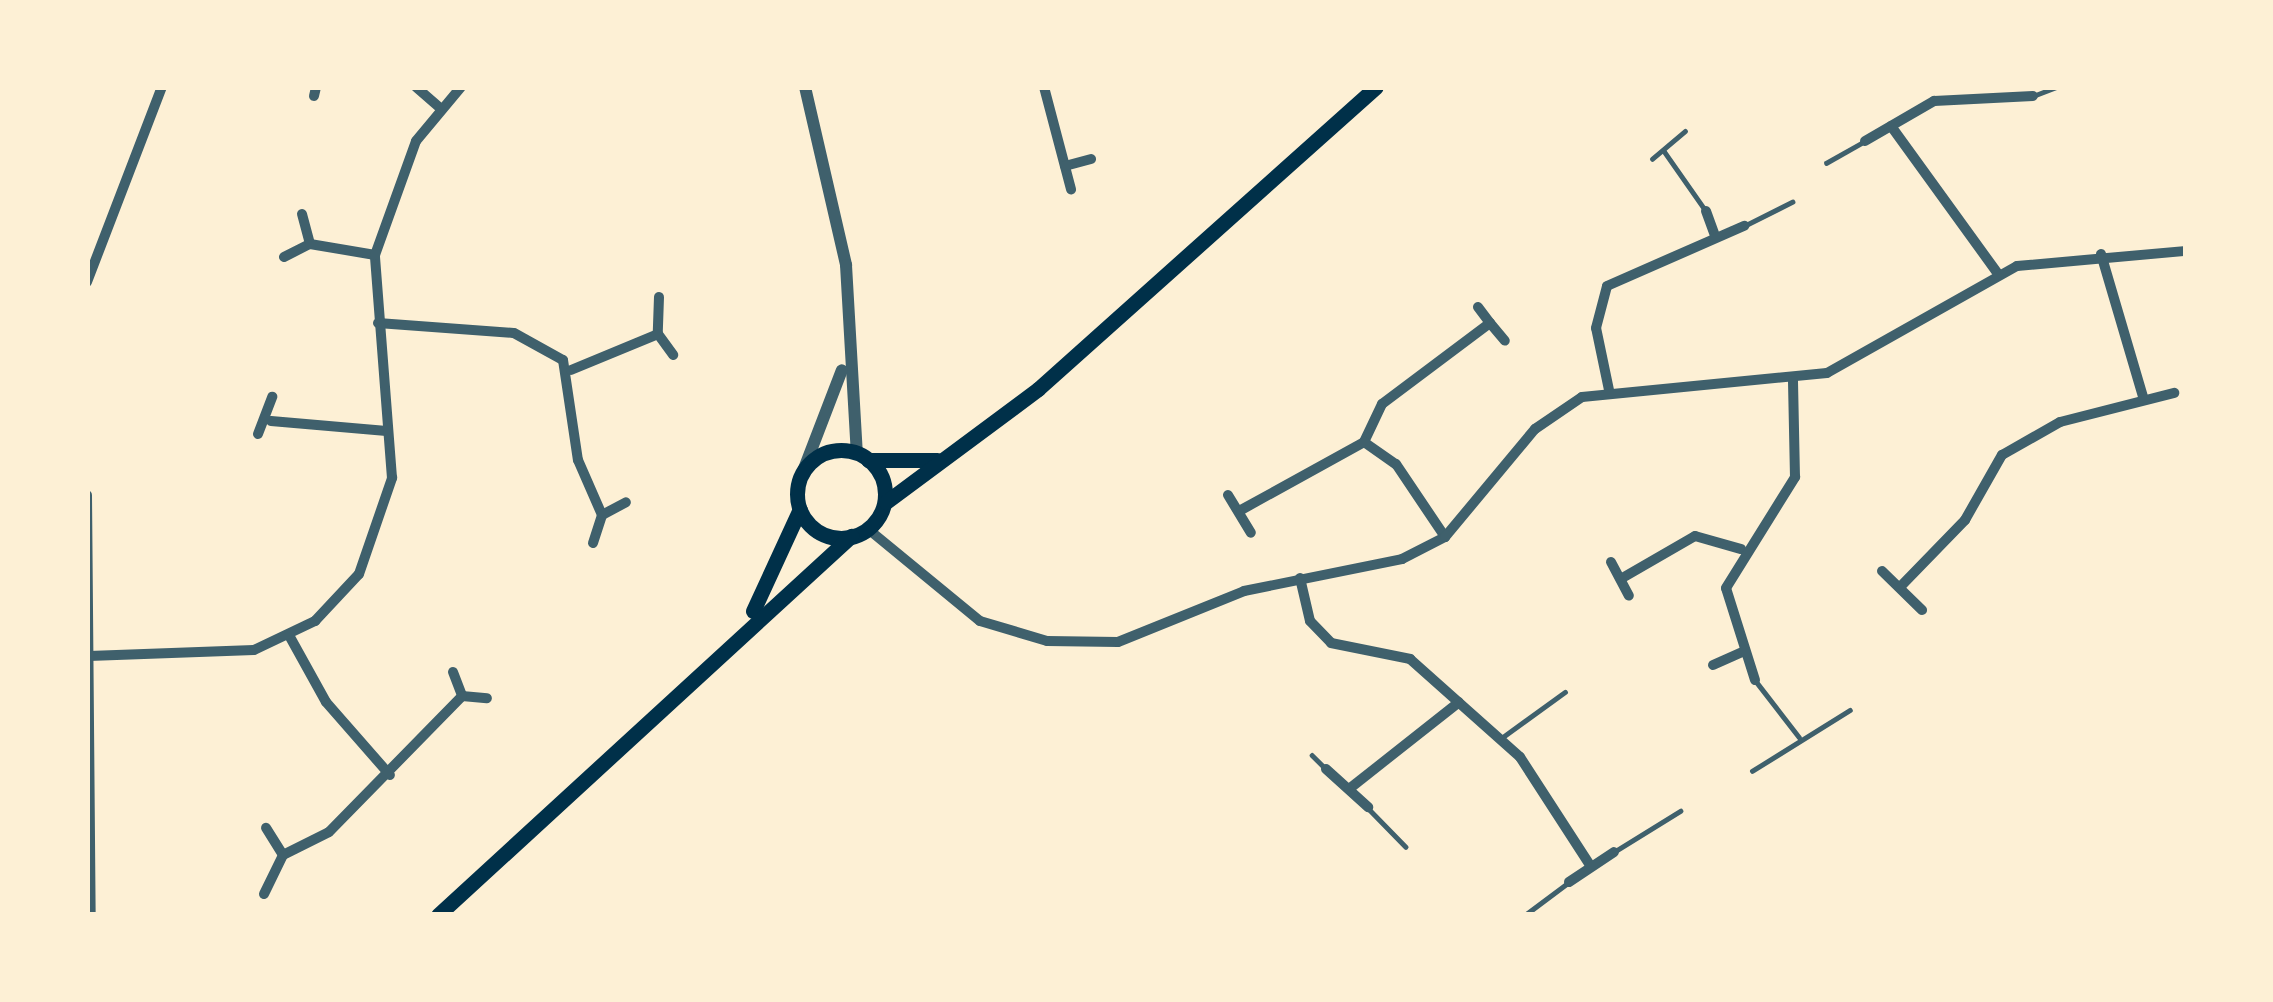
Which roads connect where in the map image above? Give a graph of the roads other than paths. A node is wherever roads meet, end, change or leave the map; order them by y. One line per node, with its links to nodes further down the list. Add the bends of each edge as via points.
1 (162, 87): 31 (street)
2 (416, 87): 10 (street)
3 (461, 87): 10 (street)
4 (805, 87): 39 (street, via 846,265)
5 (1044, 87): 18 (street)
6 (1376, 87): 51 (main road, via 1039,389)
7 (2056, 87): 9 (lane)
8 (2003, 91): 9 (street); 11 (street, via 1934,101)
9 (2032, 96)
10 (440, 108): 28 (street, via 400,172)
11 (1891, 126): 13 (street); 30 (street)
12 (1685, 131): 14 (lane)
13 (1865, 141): 17 (lane)
14 (1664, 151): 16 (lane); 21 (lane)
15 (1091, 159): 18 (street)
16 (1652, 159)
17 (1826, 163)
18 (1065, 166): 19 (street)
19 (1071, 189)
20 (1792, 202): 23 (lane)
21 (1706, 211): 24 (street)
22 (302, 214): 25 (street)
23 (1744, 226): 24 (street)
24 (1715, 236): 42 (street, via 1607,286 1596,328)
25 (310, 244): 28 (street); 29 (street)
26 (2186, 251): 27 (street)
27 (2101, 254): 30 (street); 45 (street)
28 (375, 255): 34 (street)
29 (284, 257)
30 (1998, 274): 41 (street, via 1858,362)
31 (88, 278)
32 (659, 297): 36 (street)
33 (1478, 307): 35 (street)
34 (378, 323): 40 (street, via 514,333); 47 (street)
35 (1490, 323): 37 (street); 49 (street, via 1382,404)
36 (658, 334): 38 (street); 40 (street)
37 (1505, 340)
38 (673, 355)
39 (844, 363): 50 (street); 52 (street)
40 (571, 370): 59 (street, via 578,460)
41 (1793, 381): 42 (street); 65 (street, via 1795,477)
42 (1609, 390): 63 (street, via 1556,410)
43 (2174, 393): 45 (street)
44 (272, 397): 46 (street)
45 (2144, 397): 70 (street, via 2002,455 1965,520)
46 (271, 421): 47 (street); 48 (street)
47 (387, 431): 74 (street, via 392,478 374,548 337,603)
48 (258, 434)
49 (1364, 442): 58 (street); 63 (street, via 1396,464)
50 (862, 457): 51 (main road); 52 (main road, via 832,452); 56 (main road)
51 (942, 460): 56 (main road)
52 (802, 474): 57 (main road)
53 (87, 495): 76 (street)
54 (1228, 495): 58 (street)
55 (626, 502): 59 (street)
56 (886, 502): 60 (main road)
57 (800, 509): 62 (main road, via 818,531); 73 (main road)
58 (1240, 510): 61 (street)
59 (602, 515): 64 (street)
60 (868, 529): 62 (main road); 69 (street, via 980,621 1075,645 1144,635)
61 (1251, 532)
62 (851, 536): 73 (main road)
63 (1445, 537): 69 (street, via 1402,559)
64 (593, 543)
65 (1741, 549): 68 (street, via 1695,536); 75 (street, via 1725,599)
66 (1611, 562): 68 (street)
67 (1882, 571): 70 (street)
68 (1624, 577): 71 (street)
69 (1300, 578): 83 (street, via 1310,621 1330,643 1394,652)
70 (1902, 585): 72 (street)
71 (1629, 596)
72 (1922, 610)
73 (749, 620): 103 (main road)
74 (290, 637): 76 (street, via 220,658); 91 (street, via 326,702)
75 (1742, 652): 77 (street); 79 (street)
76 (89, 656): 85 (street)
77 (1714, 665)
78 (453, 672): 81 (street)
79 (1754, 680): 87 (lane)
80 (1564, 692): 86 (lane)
81 (462, 696): 82 (street); 91 (street)
82 (487, 698)
83 (1459, 702): 86 (street); 92 (street)
84 (1850, 710): 87 (lane)
85 (88, 733): 102 (street)
86 (1500, 739): 99 (street)
87 (1800, 740): 90 (lane)
88 (1312, 755): 89 (lane)
89 (1326, 769): 92 (street)
90 (1752, 770)
91 (390, 776): 98 (street, via 329,832)
92 (1349, 789): 93 (street)
93 (1368, 807): 96 (lane)
94 (1680, 811): 97 (lane)
95 (266, 828): 98 (street)
96 (1406, 847)
97 (1614, 852): 99 (street)
98 (283, 855): 101 (street)
99 (1590, 865): 100 (street)
100 (1569, 882): 104 (lane)
101 (264, 894)
102 (91, 915)
103 (439, 915)
104 (1525, 915)

